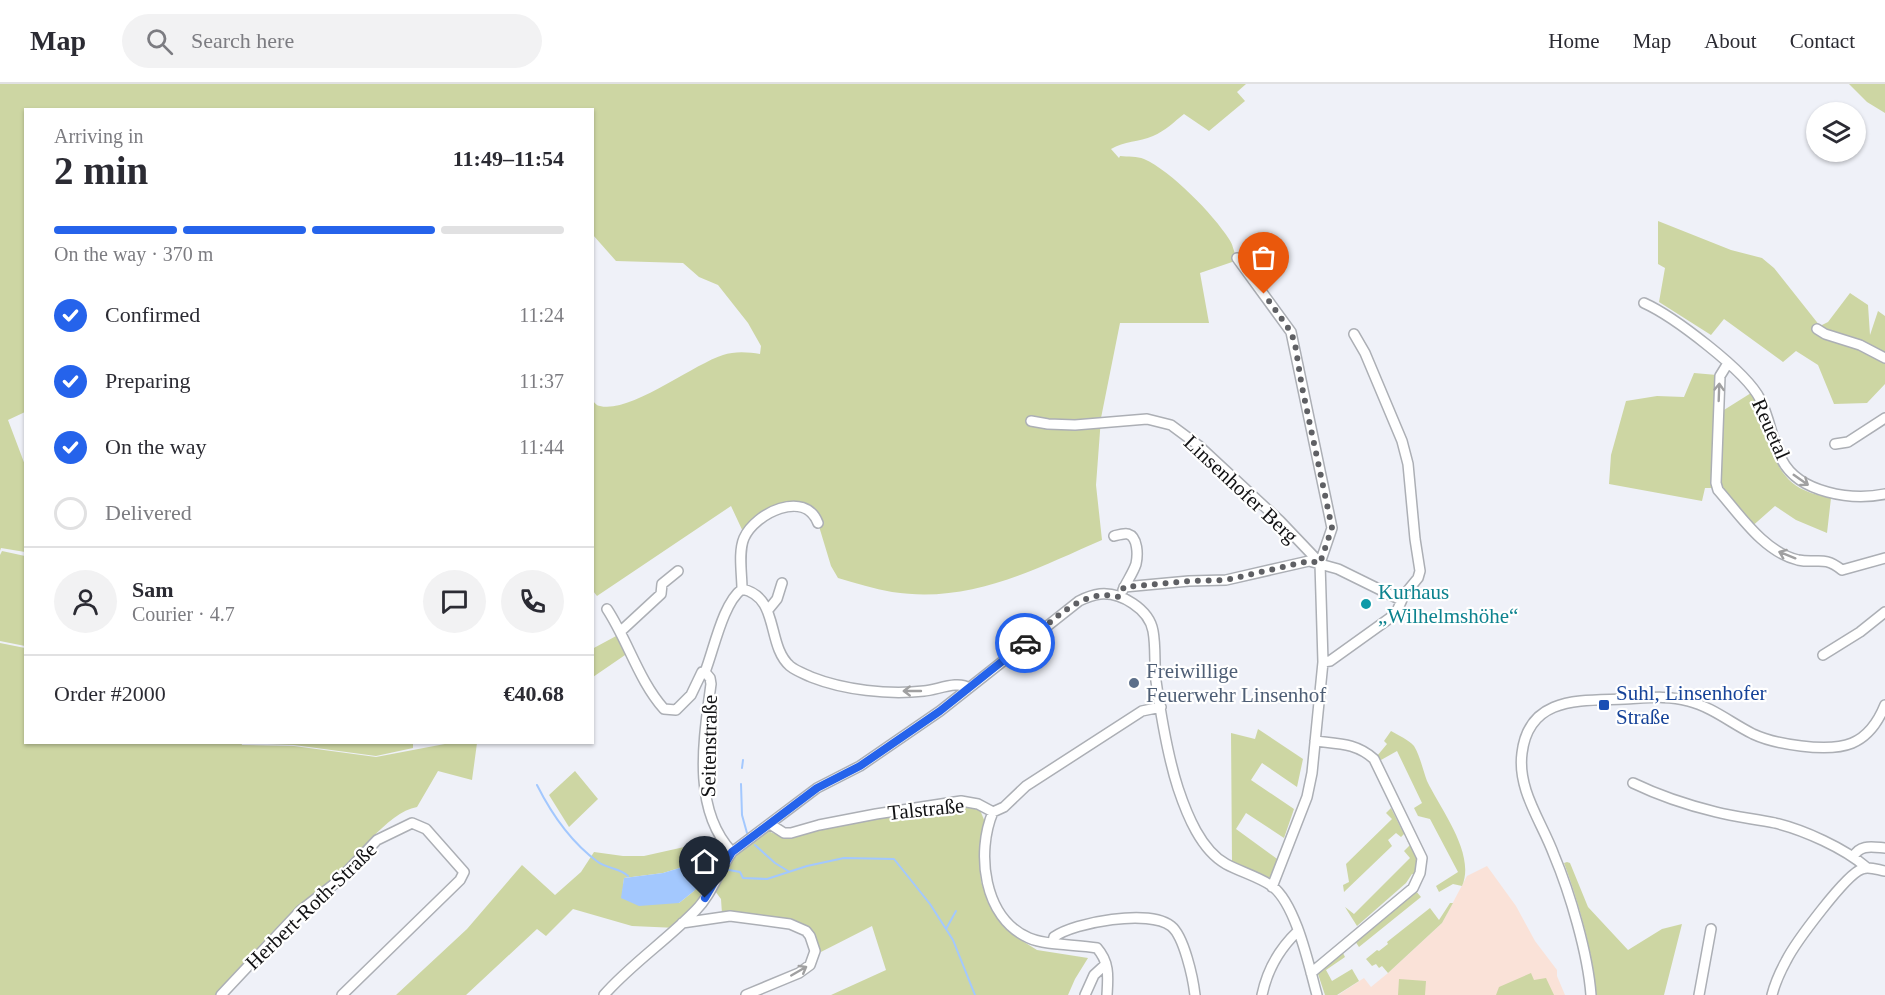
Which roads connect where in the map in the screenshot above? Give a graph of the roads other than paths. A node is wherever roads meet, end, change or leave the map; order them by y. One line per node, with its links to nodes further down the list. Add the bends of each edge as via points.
1 (1237, 258): 14 (street, via 1291,332 1295,344 1332,528)
2 (1644, 303): 6 (street, Reuetal)
3 (1818, 329): 5 (street)
4 (1354, 333): 20 (street, via 1402,441 1408,464 1420,571)
5 (1885, 358)
6 (1728, 363): 10 (street, Reuetal, one-way to 10, via 1760,399 1783,462 1795,476 1823,491 1870,497); 13 (street, one-way to 6, via 1842,570 1826,560 1799,560 1777,551 1756,533 1718,490 1720,376)
7 (1885, 418): 9 (street, via 1848,442)
8 (1031, 421): 14 (street, Linsenhofer Berg, via 1075,425 1147,419 1171,425 1198,445)
9 (1835, 444)
10 (1885, 494)
11 (818, 523): 18 (street, via 810,510 802,506 786,507 759,520 743,541)
12 (1114, 536): 17 (street, via 1131,535 1138,552)
13 (1885, 558)
14 (1320, 563): 17 (street, Linsenhofer Berg, via 1309,561 1226,580); 20 (street); 26 (street)
15 (678, 571): 24 (street, via 662,584 661,594)
16 (782, 583): 22 (street)
17 (1124, 587): 19 (street)
18 (741, 589): 22 (street, via 759,598); 27 (street, Seitenstraße, via 725,610)
19 (1119, 597): 28 (street, via 1100,594 1079,601); 30 (street, via 1142,610 1152,628)
20 (1401, 600): 26 (street, via 1390,618)
21 (607, 609): 24 (street, Seitenstraße)
22 (768, 610): 28 (street, one-way to 22, via 961,684 922,692 869,690 812,677 791,667 782,656)
23 (1885, 612): 25 (street)
24 (621, 631): 27 (street, Seitenstraße, via 664,709 672,711 680,706)
25 (1823, 656)
26 (1323, 662): 31 (street)
27 (705, 672): 36 (street, Seitenstraße, via 711,684 705,729 705,794 720,839)
28 (969, 688): 34 (street, via 890,746 817,788)
29 (1885, 705): 56 (street, via 1866,735 1854,743 1833,748 1767,740 1706,706 1679,698 1567,702 1540,716 1522,746 1520,771 1565,884)
30 (1161, 707): 33 (street, Talstraße, via 1143,711 1026,786); 40 (street, via 1178,788 1203,841 1219,860)
31 (1315, 741): 40 (street, via 1307,797); 46 (street, via 1356,747 1374,759 1422,858 1422,867 1413,888)
32 (1633, 783): 37 (street, via 1667,798 1788,828)
33 (993, 812): 34 (street, Talstraße, via 961,801 791,833); 44 (street, via 984,844 993,903 1011,925 1029,938)
34 (770, 824): 36 (street)
35 (1885, 848): 37 (street, via 1863,847)
36 (732, 852): 41 (street, via 705,898)
37 (1853, 857): 38 (street)
38 (1866, 867): 39 (street); 58 (street, via 1843,883 1794,946)
39 (1885, 871)
40 (1272, 886): 43 (street, via 1288,907)
41 (682, 923): 49 (street); 50 (street, one-way to 41, via 810,965 815,951 810,936 798,927 780,922 730,916)
42 (1711, 929): 57 (street)
43 (1298, 931): 46 (street); 54 (street, via 1286,942 1265,978)
44 (1053, 942): 45 (street, via 1097,948); 53 (street, via 1054,937 1066,931 1111,919 1159,919 1172,927 1181,943 1189,960)
45 (1106, 964): 51 (street, via 1094,975); 52 (street)
46 (1311, 973): 55 (street)
47 (221, 995): 48 (street, Herbert-Roth-Straße, via 300,911 338,881 377,840 412,823 419,825 464,872)
48 (342, 995)
49 (604, 995)
50 (746, 995)
51 (1085, 995)
52 (1107, 995)
53 (1195, 995)
54 (1262, 995)
55 (1317, 995)
56 (1591, 995)
57 (1699, 995)
58 (1772, 995)

